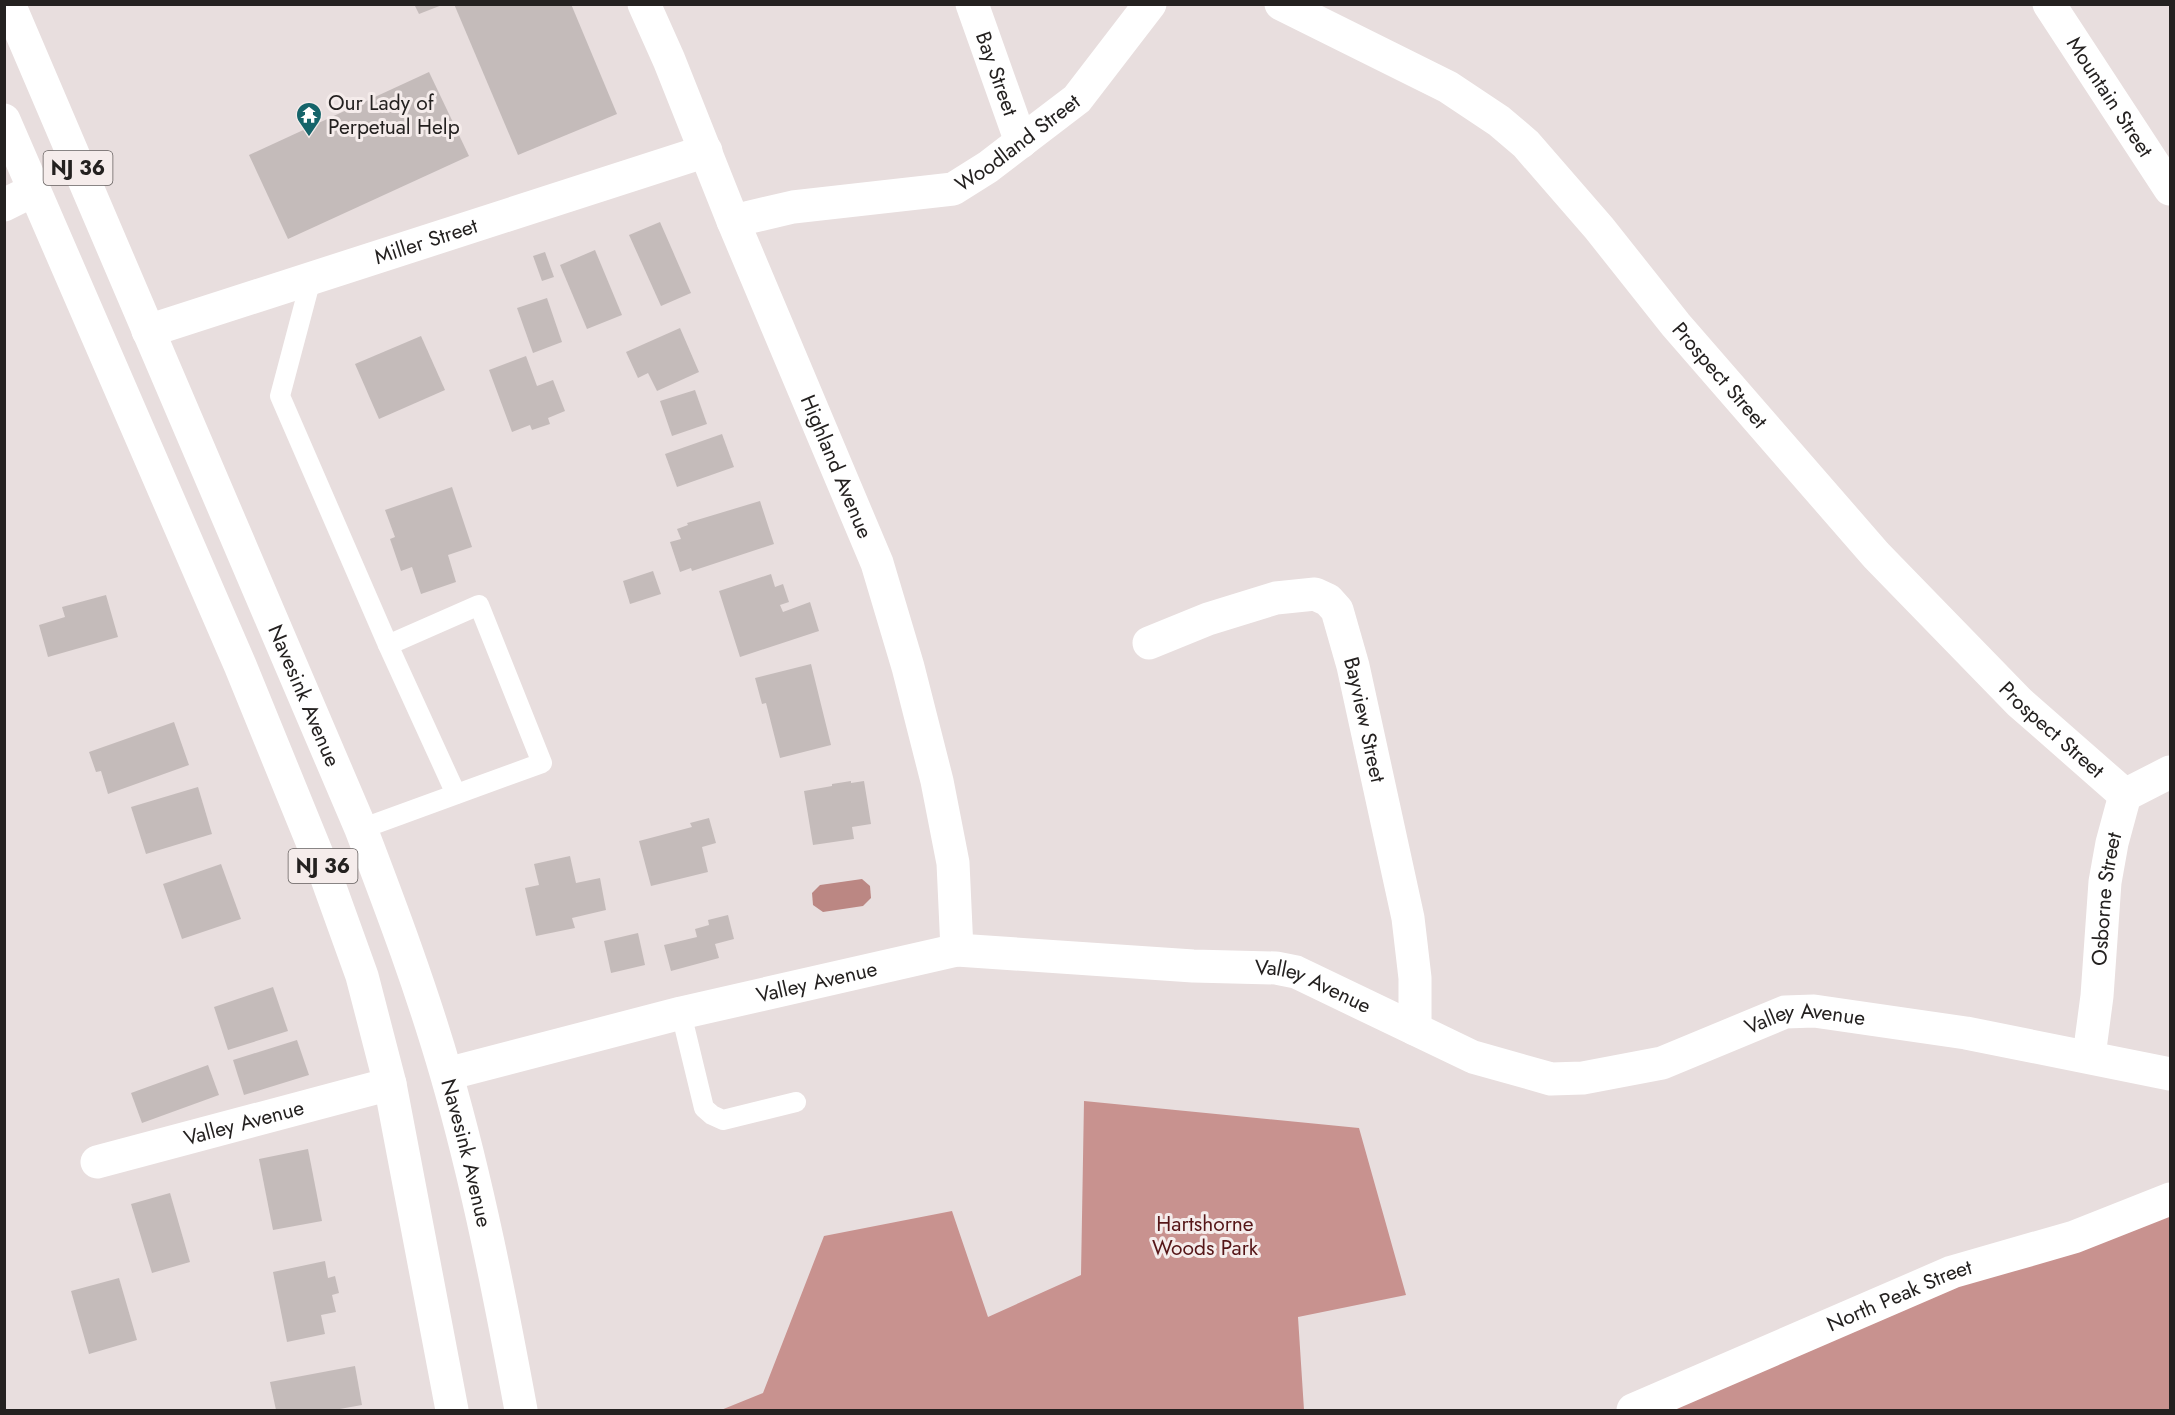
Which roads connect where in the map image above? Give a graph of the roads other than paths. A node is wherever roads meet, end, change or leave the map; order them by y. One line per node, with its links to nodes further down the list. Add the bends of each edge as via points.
1 (9, 4): 10 (main road, Navesink Avenue / NJ 36)
2 (644, 4): 9 (main road, Highland Avenue)
3 (972, 4): 8 (main road, Bay Street)
4 (1150, 4): 8 (main road, Woodland Street, via 1077,99)
5 (1281, 4): 22 (main road, Prospect Street, via 1448,87 1526,144 1676,325 1876,555 2019,702)
6 (2049, 4): 11 (main road, Mountain Street)
7 (4, 120): 12 (main road, NJ 36)
8 (1021, 142): 14 (main road, Woodland Street, via 953,189 793,207)
9 (706, 151): 14 (main road, Highland Avenue); 15 (main road, Miller Street)
10 (80, 171): 12 (main road); 16 (main road, Navesink Avenue / NJ 36)
11 (2170, 189)
12 (34, 190): 13 (main road); 17 (main road, NJ 36)
13 (4, 205)
14 (733, 221): 24 (main road, Highland Avenue, via 877,563 937,781 953,863)
15 (311, 279): 16 (main road, Miller Street); 19 (lane, via 279,396)
16 (148, 331): 17 (main road, Miller Street); 23 (main road, Navesink Avenue / NJ 36)
17 (103, 350): 30 (main road, NJ 36, via 240,665 326,876 362,976)
18 (1149, 643): 26 (main road, Bayview Street, via 1276,598 1315,594 1337,610 1353,666 1407,918 1415,978)
19 (388, 645): 21 (lane); 21 (lane, via 479,605 542,763)
20 (2170, 772): 22 (main road)
21 (456, 794): 23 (lane)
22 (2125, 795): 27 (main road, Osborne Street, via 2105,882)
23 (361, 829): 29 (main road, Navesink Avenue / NJ 36, via 408,952)
24 (957, 950): 25 (main road, Valley Avenue); 26 (main road, Valley Avenue, via 1276,968 1296,972)
25 (681, 1014): 29 (main road, Valley Avenue); 31 (lane, via 704,1108 711,1115 723,1120)
26 (1415, 1029): 27 (main road, Valley Avenue, via 1473,1057 1551,1079 1662,1063 1785,1012 1814,1011)
27 (2089, 1056): 28 (main road, Valley Avenue)
28 (2167, 1073)
29 (447, 1074): 35 (main road, Navesink Avenue / NJ 36, via 480,1204)
30 (390, 1084): 32 (main road, Valley Avenue); 34 (main road, NJ 36)
31 (796, 1102)
32 (97, 1162)
33 (2170, 1199): 36 (main road, North Peak Street, via 2074,1237 1952,1272)
34 (452, 1410)
35 (521, 1410)
36 (1633, 1410)

